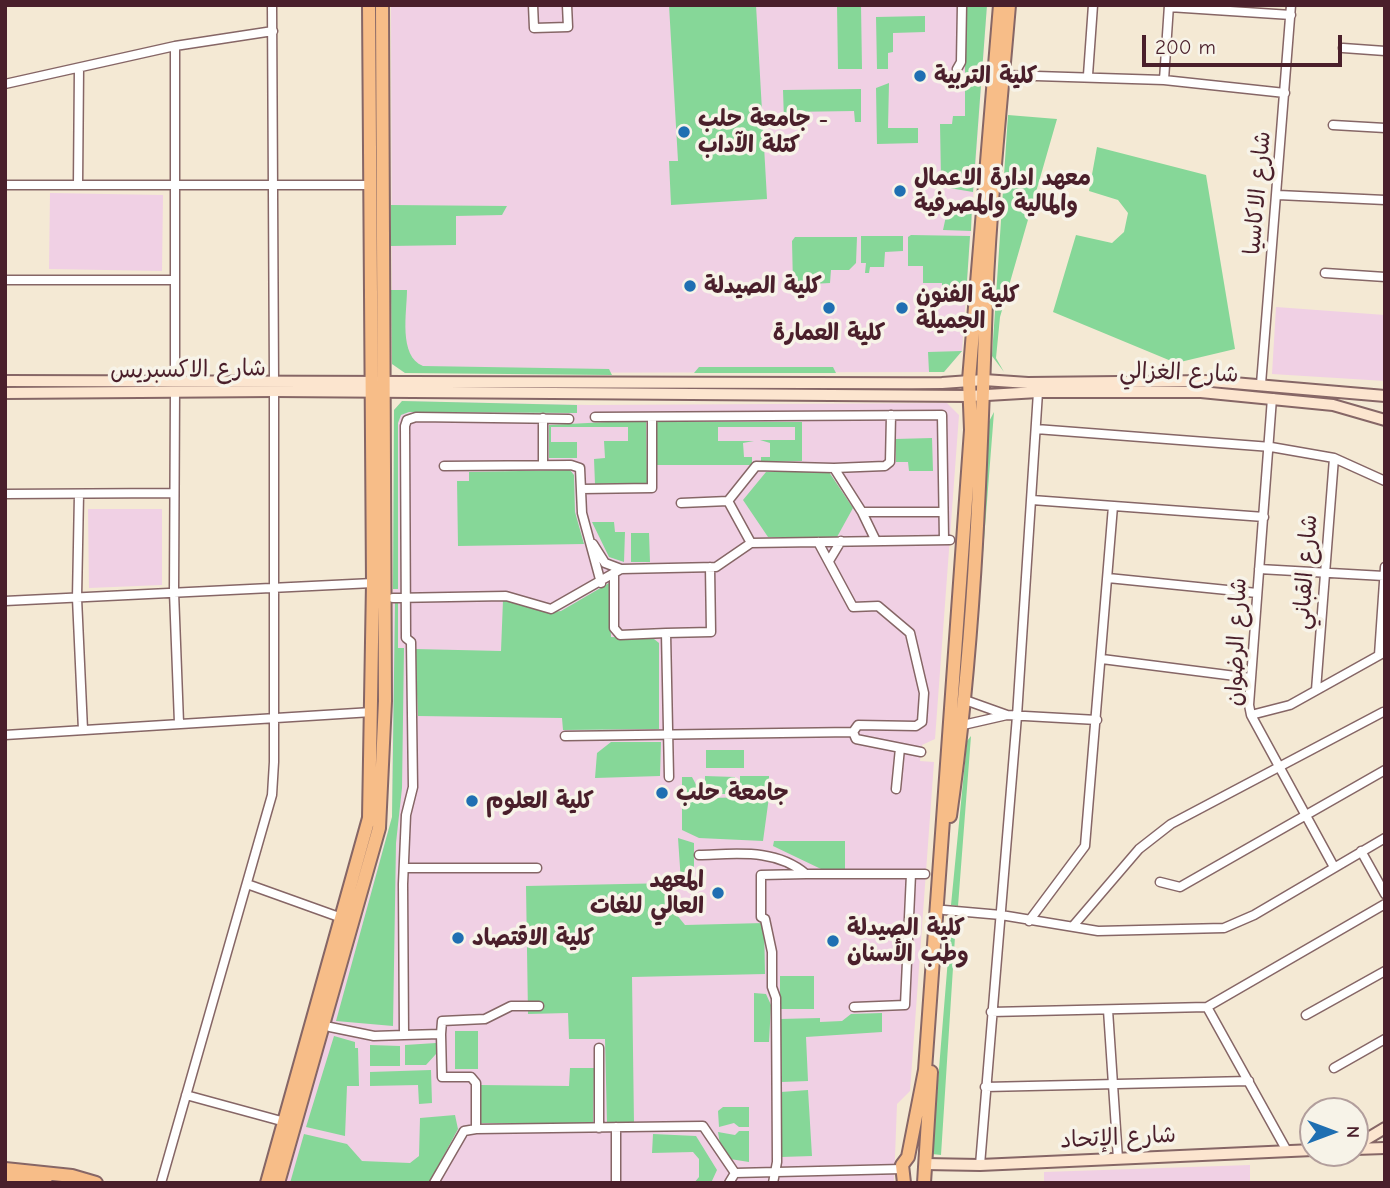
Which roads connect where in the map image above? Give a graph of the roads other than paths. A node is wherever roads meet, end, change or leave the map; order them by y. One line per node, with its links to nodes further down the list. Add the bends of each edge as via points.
1 (272, 5): 12 (street)
2 (369, 5): 29 (main road)
3 (382, 5): 43 (main road)
4 (533, 5): 5 (street, via 534,28 568,27)
5 (567, 5)
6 (962, 5): 17 (street)
7 (1000, 5): 36 (main road)
8 (1009, 5): 18 (main road)
9 (1093, 5): 19 (street)
10 (1169, 6): 11 (street); 20 (street)
11 (1291, 10): 22 (street, شارع الاكاسيا)
12 (273, 31): 13 (street); 28 (street)
13 (175, 46): 16 (street); 27 (street)
14 (1343, 48): 15 (street)
15 (1385, 51)
16 (79, 68): 21 (street); 26 (street)
17 (957, 69)
18 (1004, 75): 19 (street); 37 (main road)
19 (1088, 75): 20 (street)
20 (1164, 80): 22 (street)
21 (5, 84)
22 (1285, 93): 30 (street, شارع الاكاسيا)
23 (1333, 125): 24 (street)
24 (1385, 128)
25 (5, 185): 26 (street)
26 (78, 185): 27 (street)
27 (175, 185): 28 (street); 35 (street)
28 (273, 185): 29 (street); 40 (street)
29 (370, 185): 42 (main road)
30 (1278, 195): 31 (street); 39 (street, شارع الاكاسيا)
31 (1385, 200)
32 (1325, 273): 33 (street)
33 (1385, 277)
34 (5, 281): 35 (street)
35 (175, 281): 41 (street)
36 (968, 380): 37 (main road, شارع الغزالي); 43 (main road, شارع الغزالي); 46 (main road)
37 (984, 380): 39 (main road, شارع الغزالي); 47 (main road)
38 (5, 381): 41 (main road)
39 (1261, 384): 48 (main road, شارع الغزالي)
40 (274, 385): 41 (main road, شارع الاكسبريس); 42 (main road, شارع الاكسبريس); 89 (street)
41 (175, 386): 45 (main road, شارع الاكسبريس); 64 (street)
42 (371, 387): 43 (main road, شارع الاكسبريس); 87 (main road)
43 (385, 387): 46 (main road, شارع الغزالي); 97 (main road)
44 (1038, 392): 47 (main road, شارع الغزالي); 49 (main road, شارع الغزالي, via 1201,392); 56 (street)
45 (5, 393)
46 (970, 396): 47 (main road, شارع الغزالي); 170 (main road, via 925,1070)
47 (984, 396): 102 (main road)
48 (1385, 396)
49 (1272, 398): 51 (main road, شارع الغزالي); 57 (street, شارع الرضوان)
50 (891, 415): 52 (street); 61 (street, via 890,462); 72 (street, via 942,415)
51 (1384, 415)
52 (652, 416): 53 (street); 63 (street, via 652,488)
53 (595, 417)
54 (543, 418): 55 (street); 59 (street); 94 (street, via 416,416 407,420)
55 (569, 419)
56 (1036, 429): 57 (street); 67 (street)
57 (1271, 447): 58 (street); 73 (street, شارع الرضوان)
58 (1334, 458): 62 (street); 84 (street, شارع القباني)
59 (543, 465): 60 (street); 63 (street, via 580,468)
60 (444, 466)
61 (834, 468): 68 (street, via 756,466); 71 (street)
62 (1385, 481)
63 (581, 489): 74 (street, via 582,513)
64 (174, 493): 66 (street); 90 (street)
65 (5, 494): 66 (street)
66 (79, 494): 92 (street)
67 (1031, 500): 70 (street); 107 (street)
68 (728, 501): 69 (street); 78 (street)
69 (681, 503)
70 (1113, 506): 73 (street); 86 (street)
71 (862, 512): 72 (street); 76 (street)
72 (943, 512): 76 (street, via 947,540)
73 (1264, 517): 82 (street, شارع الرضوان)
74 (592, 541): 83 (street); 88 (street)
75 (841, 541): 76 (street); 77 (street); 79 (street)
76 (876, 541)
77 (818, 542): 78 (street); 79 (street)
78 (751, 543): 80 (street)
79 (829, 561): 113 (street, via 853,607 878,607 910,633 924,693 922,722 916,726 858,725)
80 (710, 567): 83 (street); 96 (street, via 711,632)
81 (1385, 567): 85 (street)
82 (1259, 569): 84 (street); 91 (street, شارع الرضوان)
83 (617, 572): 88 (street); 96 (street, via 614,628 620,635)
84 (1325, 573): 85 (street); 101 (street, شارع القباني)
85 (1384, 576): 98 (street)
86 (1108, 578): 91 (street); 99 (street)
87 (373, 583): 89 (street); 97 (main road)
88 (601, 583): 94 (street, via 551,609 506,596)
89 (274, 587): 90 (street); 108 (street)
90 (174, 592): 92 (street); 110 (street)
91 (1257, 593): 100 (street, شارع الرضوان)
92 (77, 597): 95 (street); 112 (street)
93 (393, 598): 94 (street)
94 (405, 598): 128 (street, via 406,638 411,642 413,787)
95 (5, 601)
96 (666, 633): 115 (street)
97 (378, 641): 103 (main road); 179 (main road, via 383,778 379,828)
98 (1382, 654): 101 (street)
99 (1102, 659): 100 (street); 109 (street)
100 (1251, 678): 106 (street, شارع الرضوان)
101 (1317, 690): 106 (street, via 1290,705)
102 (965, 700): 105 (street); 111 (main road)
103 (372, 712): 108 (street); 139 (main road, via 369,818)
104 (1383, 712): 119 (street)
105 (1007, 715): 107 (street); 111 (street)
106 (1251, 715): 119 (street, شارع الرضوان)
107 (1017, 716): 109 (street); 138 (street)
108 (273, 717): 110 (street); 134 (street, via 272,795)
109 (1097, 720): 140 (street, via 1085,846)
110 (179, 723): 112 (street)
111 (963, 725): 137 (main road, via 949,823)
112 (83, 730): 114 (street)
113 (853, 732): 115 (street); 117 (street, via 856,739)
114 (5, 735)
115 (668, 735): 116 (street); 121 (street)
116 (565, 736)
117 (900, 748): 118 (street); 122 (street)
118 (921, 752)
119 (1278, 767): 123 (street, شارع الرضوان); 141 (street, via 1171,824 1139,849)
120 (1385, 770): 123 (street)
121 (669, 777)
122 (896, 789)
123 (1305, 817): 127 (street, شارع الرضوان); 133 (street, via 1180,887)
124 (1385, 838): 125 (street)
125 (1361, 851): 127 (street); 135 (street)
126 (698, 855): 130 (street, via 759,853)
127 (1334, 867): 141 (street, via 1224,928 1098,931)
128 (404, 868): 129 (street); 151 (street)
129 (537, 868)
130 (806, 874): 131 (street); 172 (street, via 761,875 761,917 772,952 776,998 777,1162)
131 (911, 874): 132 (street); 144 (street, via 905,1005)
132 (925, 874)
133 (1160, 882)
134 (247, 884): 139 (street); 158 (street)
135 (1385, 894)
136 (1385, 904): 145 (street)
137 (944, 910): 138 (street); 171 (main road)
138 (1000, 915): 140 (street); 147 (street)
139 (339, 917): 159 (main road)
140 (1029, 922): 141 (street)
141 (1073, 926)
142 (1385, 971): 148 (street)
143 (539, 1006): 150 (street, via 511,1006 485,1019 442,1021)
144 (854, 1007)
145 (1206, 1007): 146 (street); 155 (street)
146 (1108, 1010): 147 (street); 156 (street)
147 (991, 1012): 157 (street)
148 (1306, 1014)
149 (330, 1027): 151 (street, via 374,1036)
150 (440, 1034): 151 (street); 163 (street, via 442,1077 471,1077 475,1083)
151 (404, 1035)
152 (1385, 1039): 154 (street)
153 (599, 1048): 161 (street)
154 (1334, 1068)
155 (1249, 1081): 156 (street); 165 (street)
156 (1112, 1084): 157 (street); 167 (street)
157 (985, 1087): 168 (street)
158 (186, 1095): 159 (street); 177 (street)
159 (285, 1122): 178 (main road)
160 (616, 1127): 161 (street); 173 (street, via 703,1126); 181 (street)
161 (599, 1128): 163 (street)
162 (1385, 1128): 164 (main road)
163 (475, 1129): 180 (street, via 464,1131)
164 (1369, 1138)
165 (1287, 1151): 166 (main road, شارع الإتحاد); 167 (main road, شارع الإتحاد)
166 (1299, 1151)
167 (1118, 1159): 168 (main road, شارع الإتحاد)
168 (980, 1165): 171 (main road, شارع الإتحاد)
169 (5, 1169): 176 (main road)
170 (904, 1171): 171 (main road, via 914,1180); 171 (main road, via 918,1156); 172 (street)
171 (924, 1171)
172 (773, 1172): 173 (street); 183 (street)
173 (735, 1173): 182 (street)
174 (5, 1179): 175 (main road)
175 (46, 1183)
176 (96, 1183)
177 (161, 1183)
178 (267, 1183)
179 (278, 1183)
180 (434, 1183)
181 (616, 1183)
182 (729, 1183)
183 (773, 1183)

